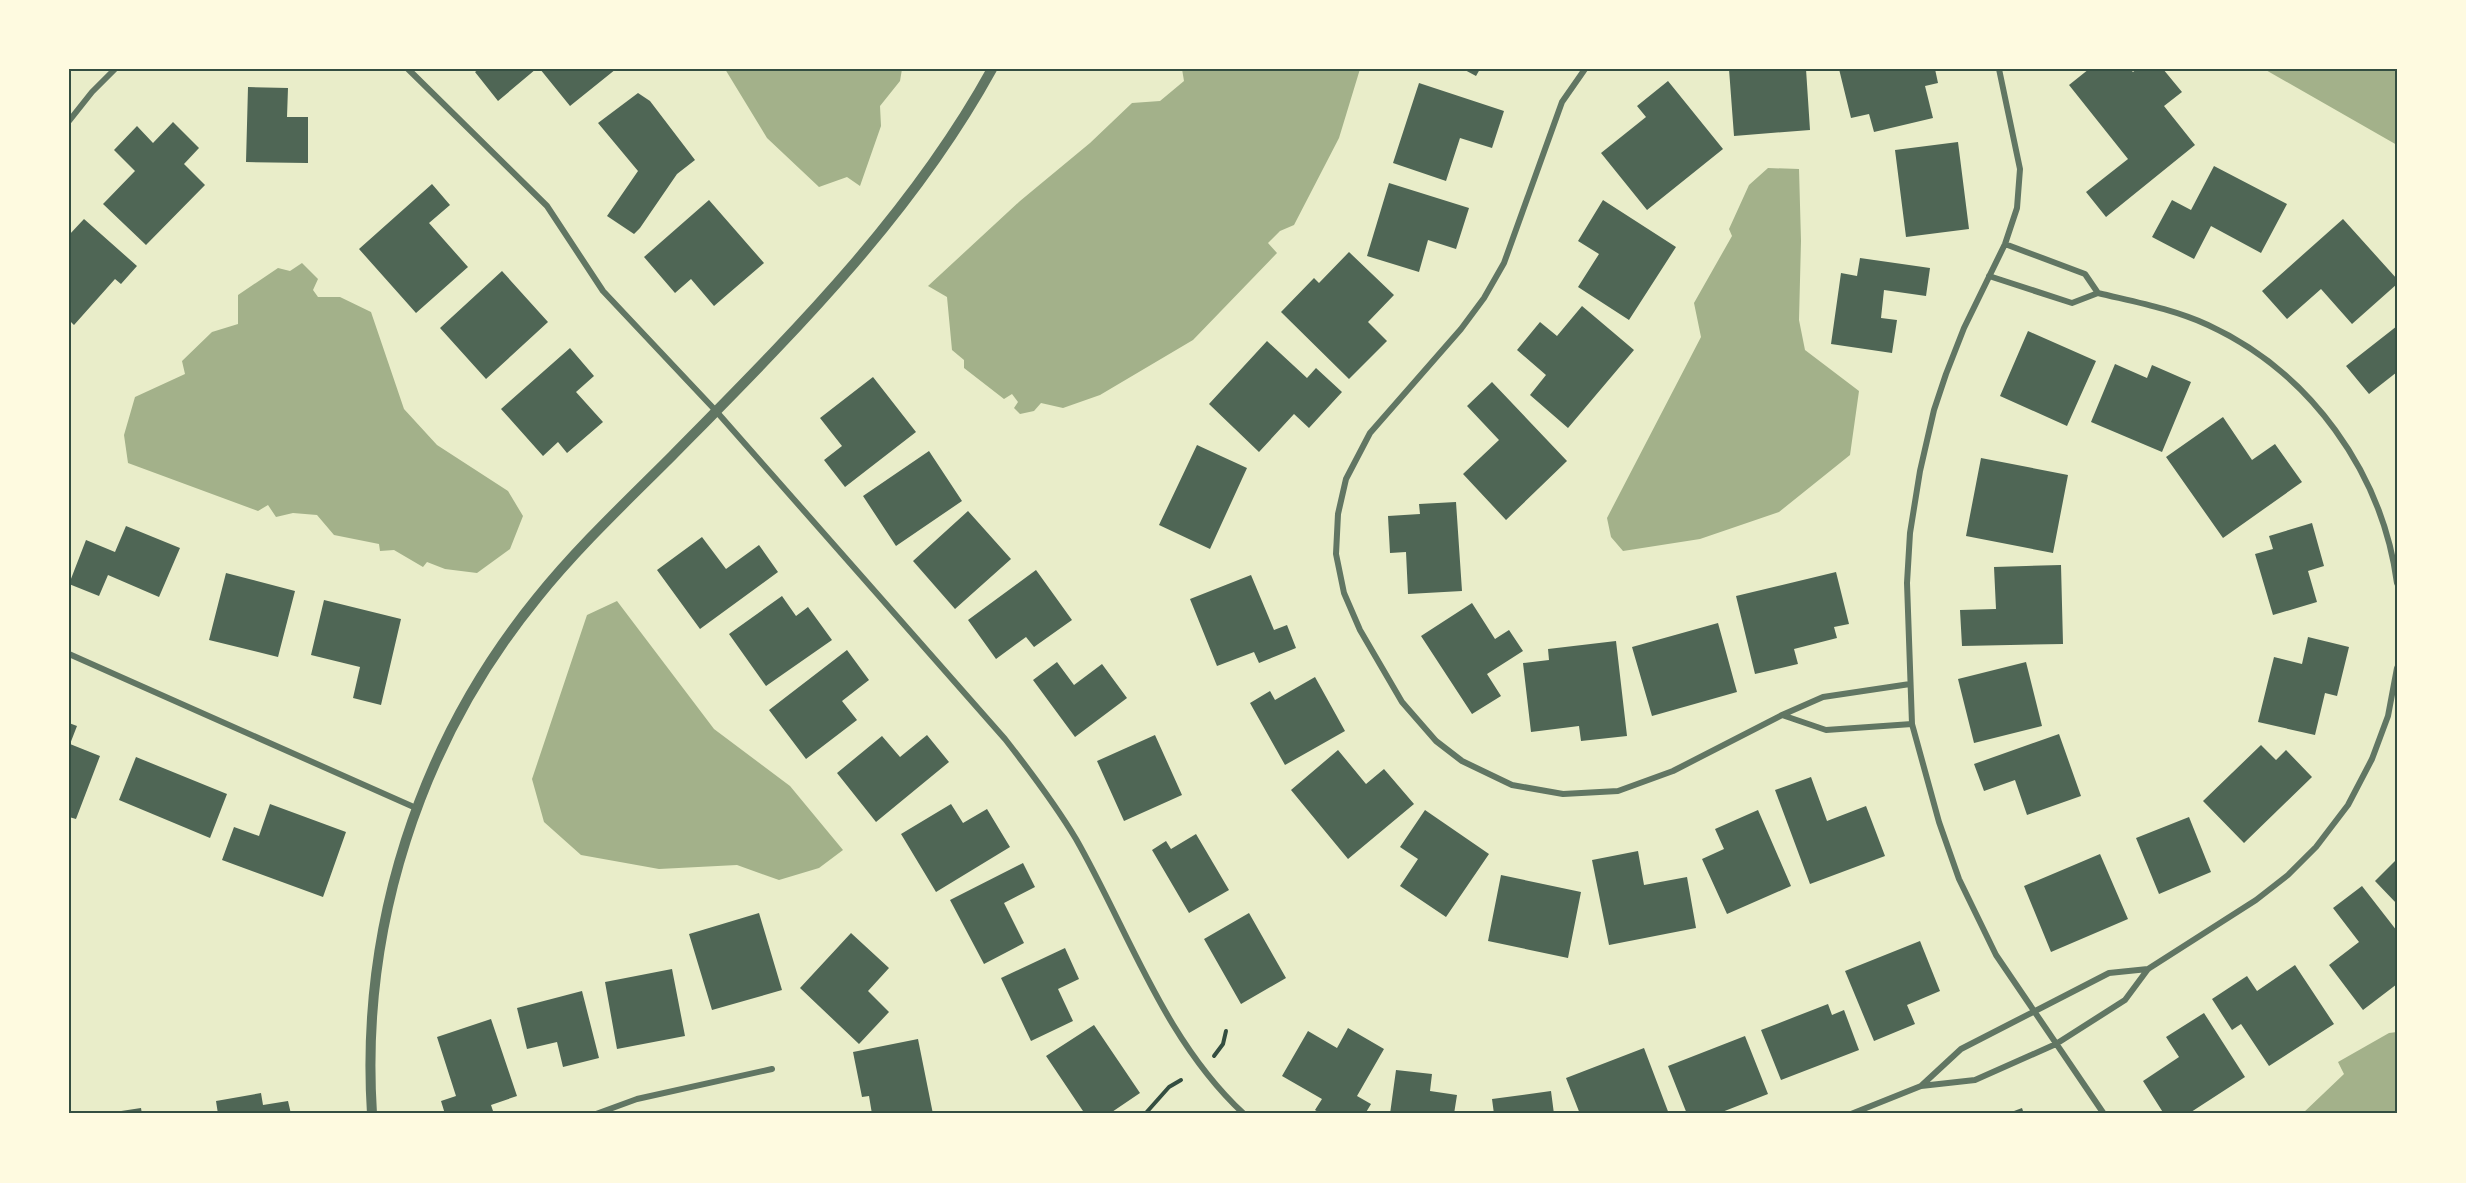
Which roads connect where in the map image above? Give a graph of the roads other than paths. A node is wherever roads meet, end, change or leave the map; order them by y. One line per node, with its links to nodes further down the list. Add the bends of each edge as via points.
1 (115, 69): 6 (street)
2 (408, 69): 10 (street, via 547,206 603,291)
3 (992, 69): 10 (street, via 929,169 873,243 812,314)
4 (1585, 69): 15 (street, via 1562,102 1504,263 1484,298 1370,434 1346,479 1338,514 1336,554 1344,593 1360,630 1402,702 1436,741 1462,761 1512,785 1563,794 1618,791 1673,771)
5 (1999, 69): 7 (street, via 2020,169 2017,208)
6 (69, 121)
7 (2005, 244): 8 (street); 9 (street, via 2085,274)
8 (1989, 276): 9 (street, via 2073,303); 14 (street, via 1946,374 1920,471 1907,583)
9 (2098, 293): 11 (street, via 2177,312 2207,324 2271,363 2304,392 2335,428 2358,464 2380,511)
10 (716, 411): 17 (street, via 577,552 531,606 468,698); 25 (street, via 1005,739 1042,788 1076,840 1179,1035 1215,1084)
11 (2397, 583)
12 (69, 654): 17 (street)
13 (2397, 668): 18 (street, via 2388,716 2372,759 2348,805 2316,847 2256,900)
14 (1910, 684): 15 (street, via 1823,697); 16 (street)
15 (1782, 715): 16 (street, via 1826,730)
16 (1912, 724): 19 (street, via 1959,879 1996,955)
17 (416, 808): 23 (street, via 389,897 378,957 371,1019)
18 (2148, 969): 19 (street, via 2109,973); 20 (street, via 2125,1000)
19 (2033, 1011): 20 (street); 22 (street, via 1961,1049)
20 (2056, 1044): 22 (street, via 1975,1080); 27 (street)
21 (772, 1069): 24 (street, via 636,1099)
22 (1921, 1086): 26 (street)
23 (372, 1114)
24 (596, 1114)
25 (1244, 1114)
26 (1851, 1114)
27 (2104, 1114)

